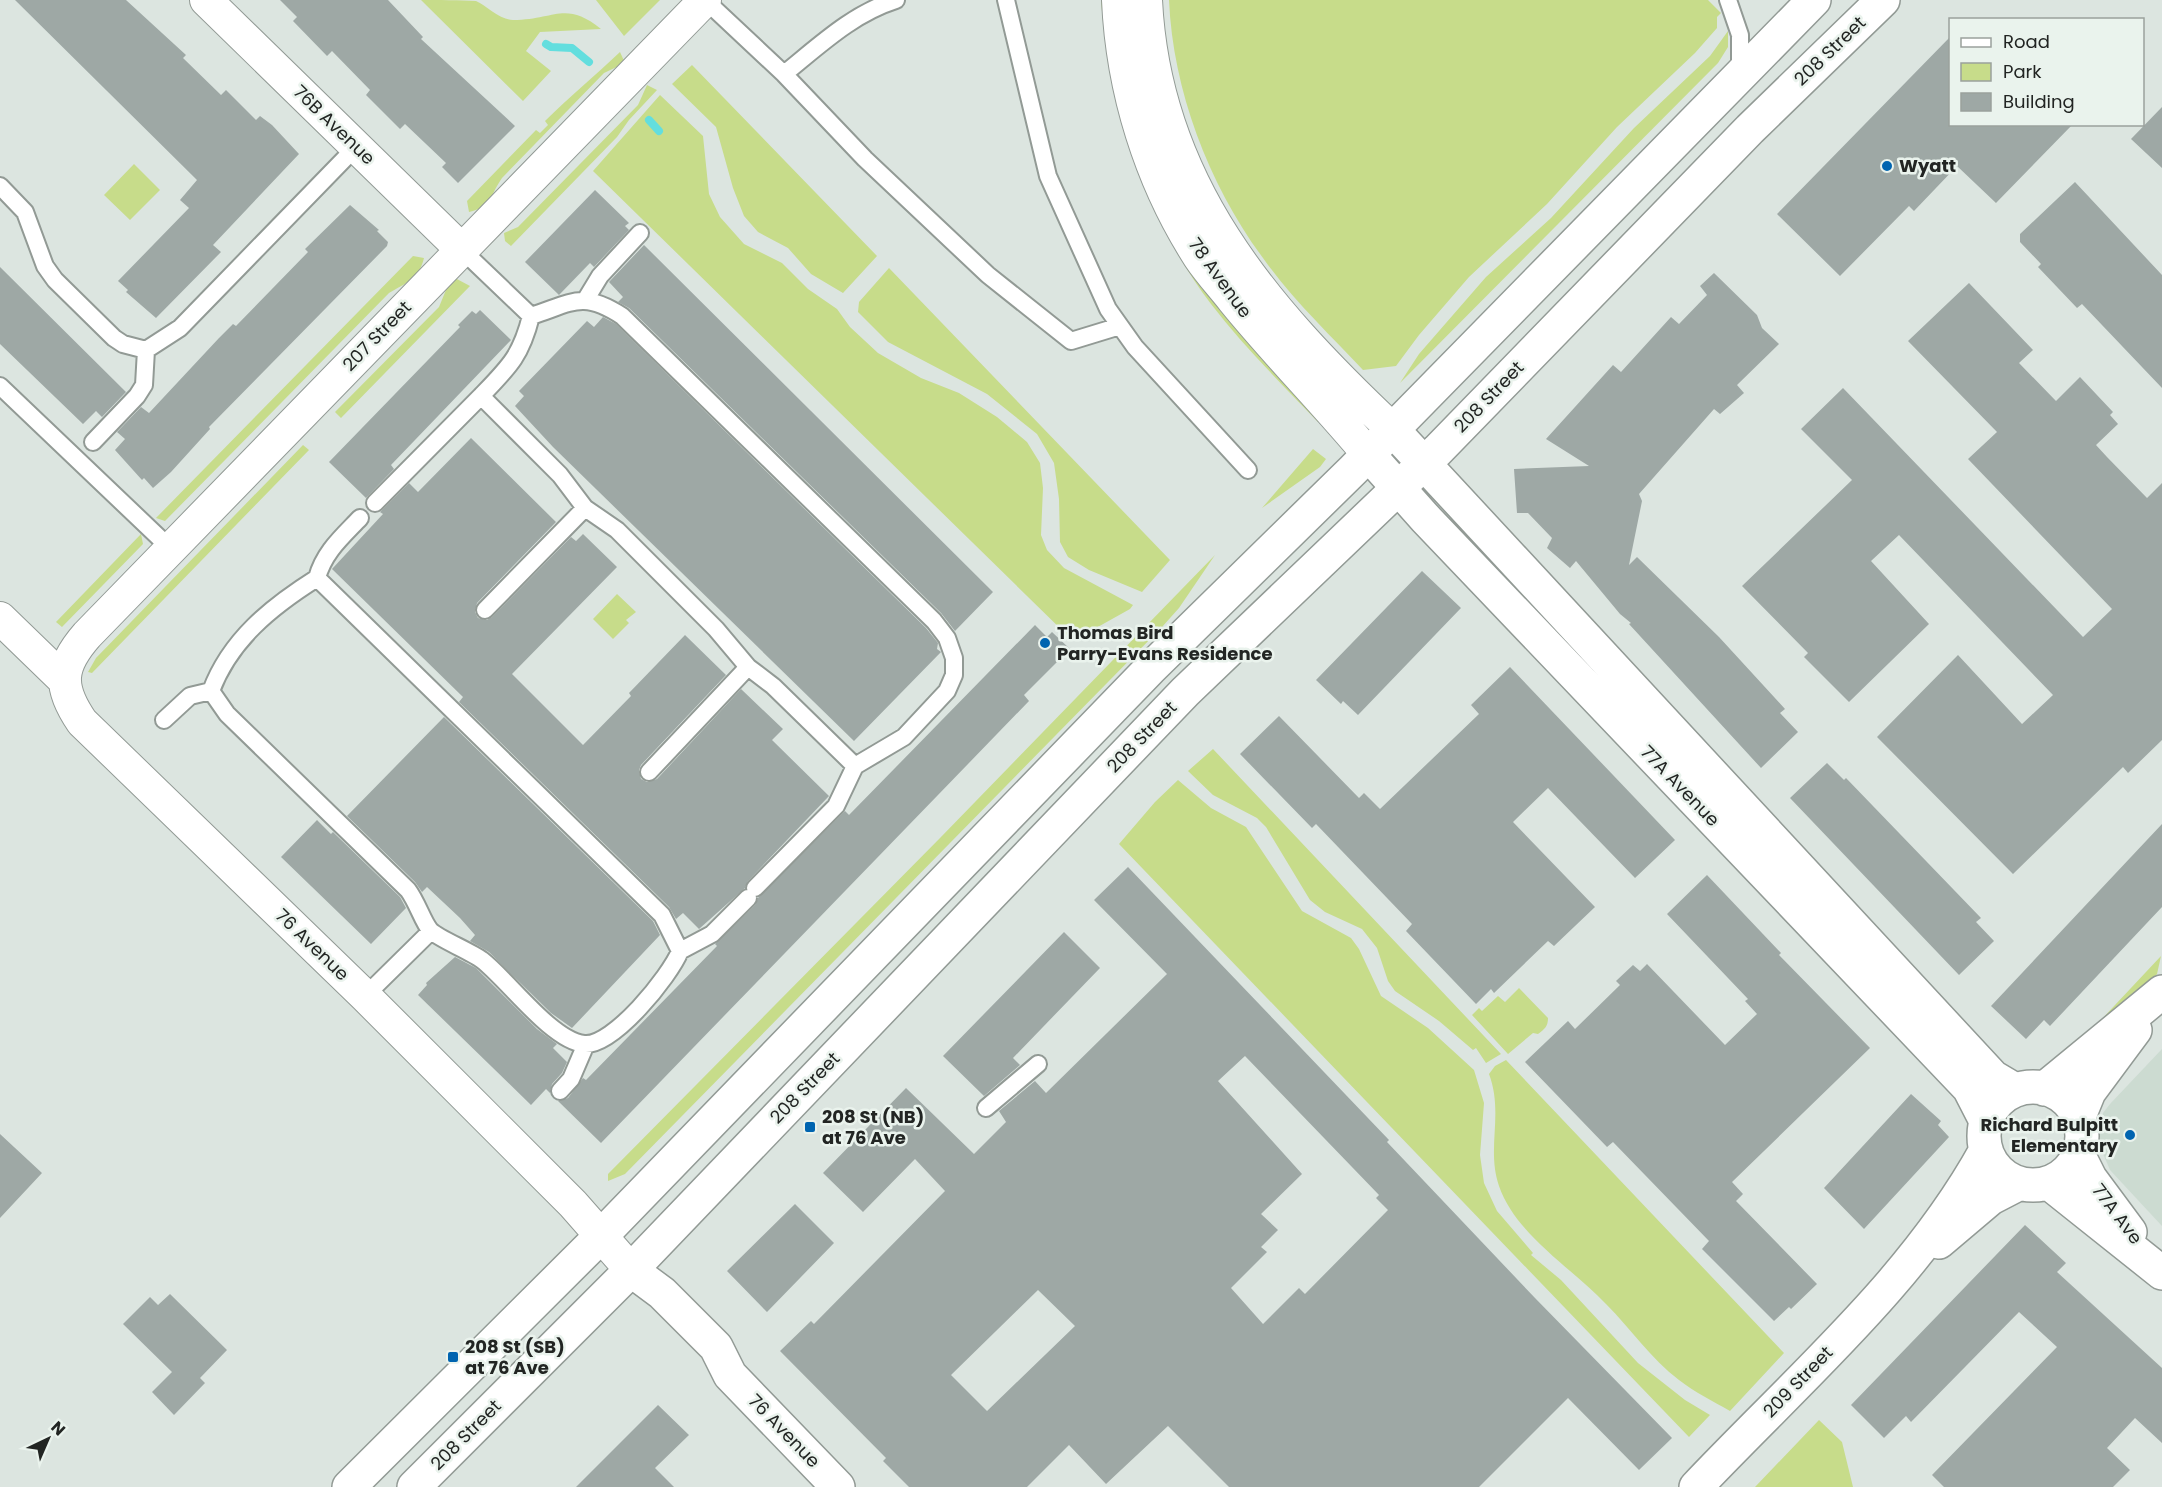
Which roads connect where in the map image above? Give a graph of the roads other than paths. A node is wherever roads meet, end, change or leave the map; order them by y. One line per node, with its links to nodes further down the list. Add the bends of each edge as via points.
1 (207, 0): 12 (street, 76B Avenue)
2 (705, 0): 10 (lane); 15 (street, 207 Street)
3 (896, 0): 10 (lane, via 847,22)
4 (1006, 0): 18 (lane, via 1048,176 1108,309)
5 (1118, 0): 24 (street, 78 Avenue, via 1123,58 1139,129 1169,203 1200,258 1278,354)
6 (1146, 0): 22 (street, 78 Avenue, via 1157,81 1175,141 1218,231 1271,304)
7 (1728, 0): 11 (lane, via 1740,35)
8 (1814, 0): 11 (main road)
9 (1883, 0): 25 (main road, 208 Street, via 1750,129)
10 (784, 74): 18 (lane, via 865,159 988,275 1071,341)
11 (1740, 75): 22 (main road)
12 (356, 147): 15 (street, 76B Avenue); 19 (lane, via 180,328)
13 (0, 186): 19 (lane, via 24,212 45,266 55,280 114,338)
14 (640, 232): 16 (lane, via 600,276)
15 (462, 250): 17 (lane); 31 (street, 207 Street)
16 (586, 299): 17 (lane); 39 (lane, via 622,316 947,638 954,658 954,675 947,691 904,737)
17 (531, 316): 21 (lane, via 519,352)
18 (1120, 326): 26 (lane)
19 (146, 350): 23 (lane, via 144,385)
20 (0, 386): 31 (lane)
21 (481, 396): 28 (lane); 29 (lane, via 560,475)
22 (1392, 429): 24 (main road); 25 (main road, 77A Avenue)
23 (93, 442)
24 (1368, 454): 27 (main road, 77A Avenue); 54 (main road, via 1142,677)
25 (1423, 464): 27 (main road, 208 Street); 47 (main road, 77A Avenue, via 1993,1077)
26 (1248, 470)
27 (1398, 489): 51 (main road, 77A Avenue, via 1968,1088); 55 (main road, 208 Street, via 1185,692)
28 (375, 503)
29 (585, 508): 33 (lane); 35 (lane, via 617,530 716,629)
30 (360, 518): 32 (lane, via 328,552)
31 (170, 548): 36 (street, 207 Street, via 70,653)
32 (317, 578): 37 (lane, via 278,603 225,658); 42 (lane, via 662,915)
33 (485, 610)
34 (0, 618): 36 (street, 76 Avenue)
35 (748, 667): 39 (lane, via 773,686); 40 (lane)
36 (65, 681): 44 (street, 76 Avenue, via 68,701 82,722)
37 (211, 692): 38 (lane, via 190,696); 41 (lane, via 227,714 408,890)
38 (164, 720)
39 (855, 766): 42 (lane, via 836,806 712,934)
40 (649, 772)
41 (431, 931): 44 (lane); 45 (lane, via 482,960 560,1035)
42 (680, 951): 45 (lane, via 667,978 624,1022 601,1039)
43 (2162, 993): 47 (main road); 50 (main road, via 2089,1092)
44 (365, 996): 54 (street, 76 Avenue)
45 (586, 1044): 48 (lane, via 571,1079)
46 (1038, 1064): 49 (lane)
47 (2030, 1089): 50 (main road, via 2059,1095); 51 (main road, via 1992,1108)
48 (560, 1091)
49 (986, 1108)
50 (2078, 1119): 52 (main road)
51 (1986, 1136): 53 (main road, via 1993,1165 2004,1176); 57 (main road, 209 Street, via 1972,1174)
52 (2078, 1154): 53 (main road, via 2067,1172); 56 (main road, 77A Ave, via 2090,1178)
53 (2033, 1183): 56 (main road); 57 (main road, 209 Street, via 1990,1198)
54 (601, 1236): 55 (street, 76 Avenue); 58 (main road)
55 (631, 1270): 59 (main road, 208 Street); 60 (main road, 76 Avenue, via 662,1293 716,1347 730,1375)
56 (2161, 1272)
57 (1899, 1275): 61 (main road, 209 Street)
58 (349, 1487)
59 (414, 1487)
60 (838, 1487)
61 (1696, 1487)

